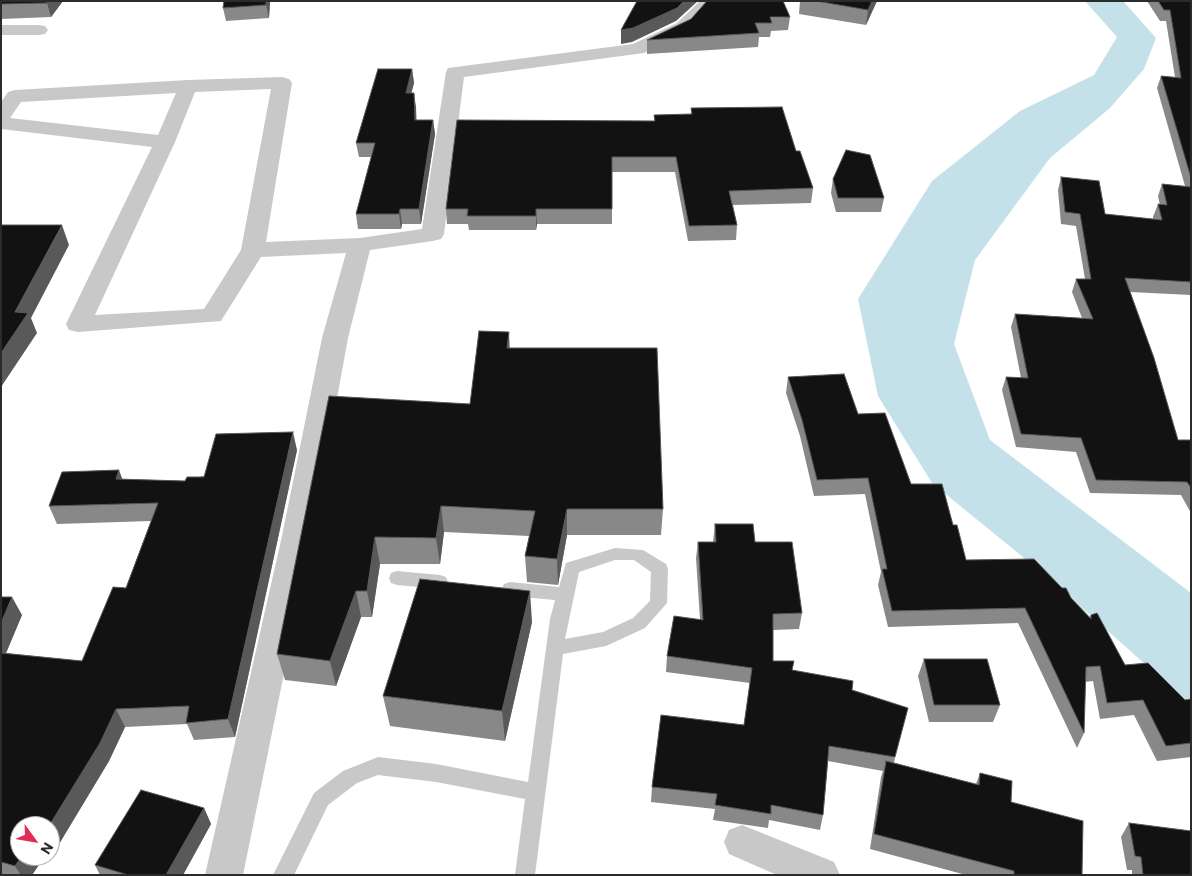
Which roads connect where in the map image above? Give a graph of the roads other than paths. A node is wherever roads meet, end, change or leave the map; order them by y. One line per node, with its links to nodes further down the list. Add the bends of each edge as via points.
1 (710, 1): 8 (street, via 683,27 637,49 455,72 433,234)
2 (1, 30): 3 (street)
3 (39, 30)
4 (188, 86): 5 (street, via 15,96); 7 (street); 9 (street, via 282,84)
5 (1, 117)
6 (1, 123): 7 (street)
7 (165, 142): 9 (street, via 78,324 212,316)
8 (360, 245): 9 (street); 17 (street, via 335,338 297,536)
9 (253, 250)
10 (397, 578): 11 (lane)
11 (456, 584)
12 (496, 588): 13 (lane)
13 (566, 594): 14 (lane); 14 (lane, via 572,568 615,554 637,554 660,569 658,603 639,623 606,639)
14 (556, 648): 15 (lane)
15 (535, 792): 18 (lane, via 436,773 378,766 350,777 321,799); 19 (lane)
16 (742, 842): 20 (street)
17 (224, 875)
18 (283, 875)
19 (526, 875)
20 (821, 875)

